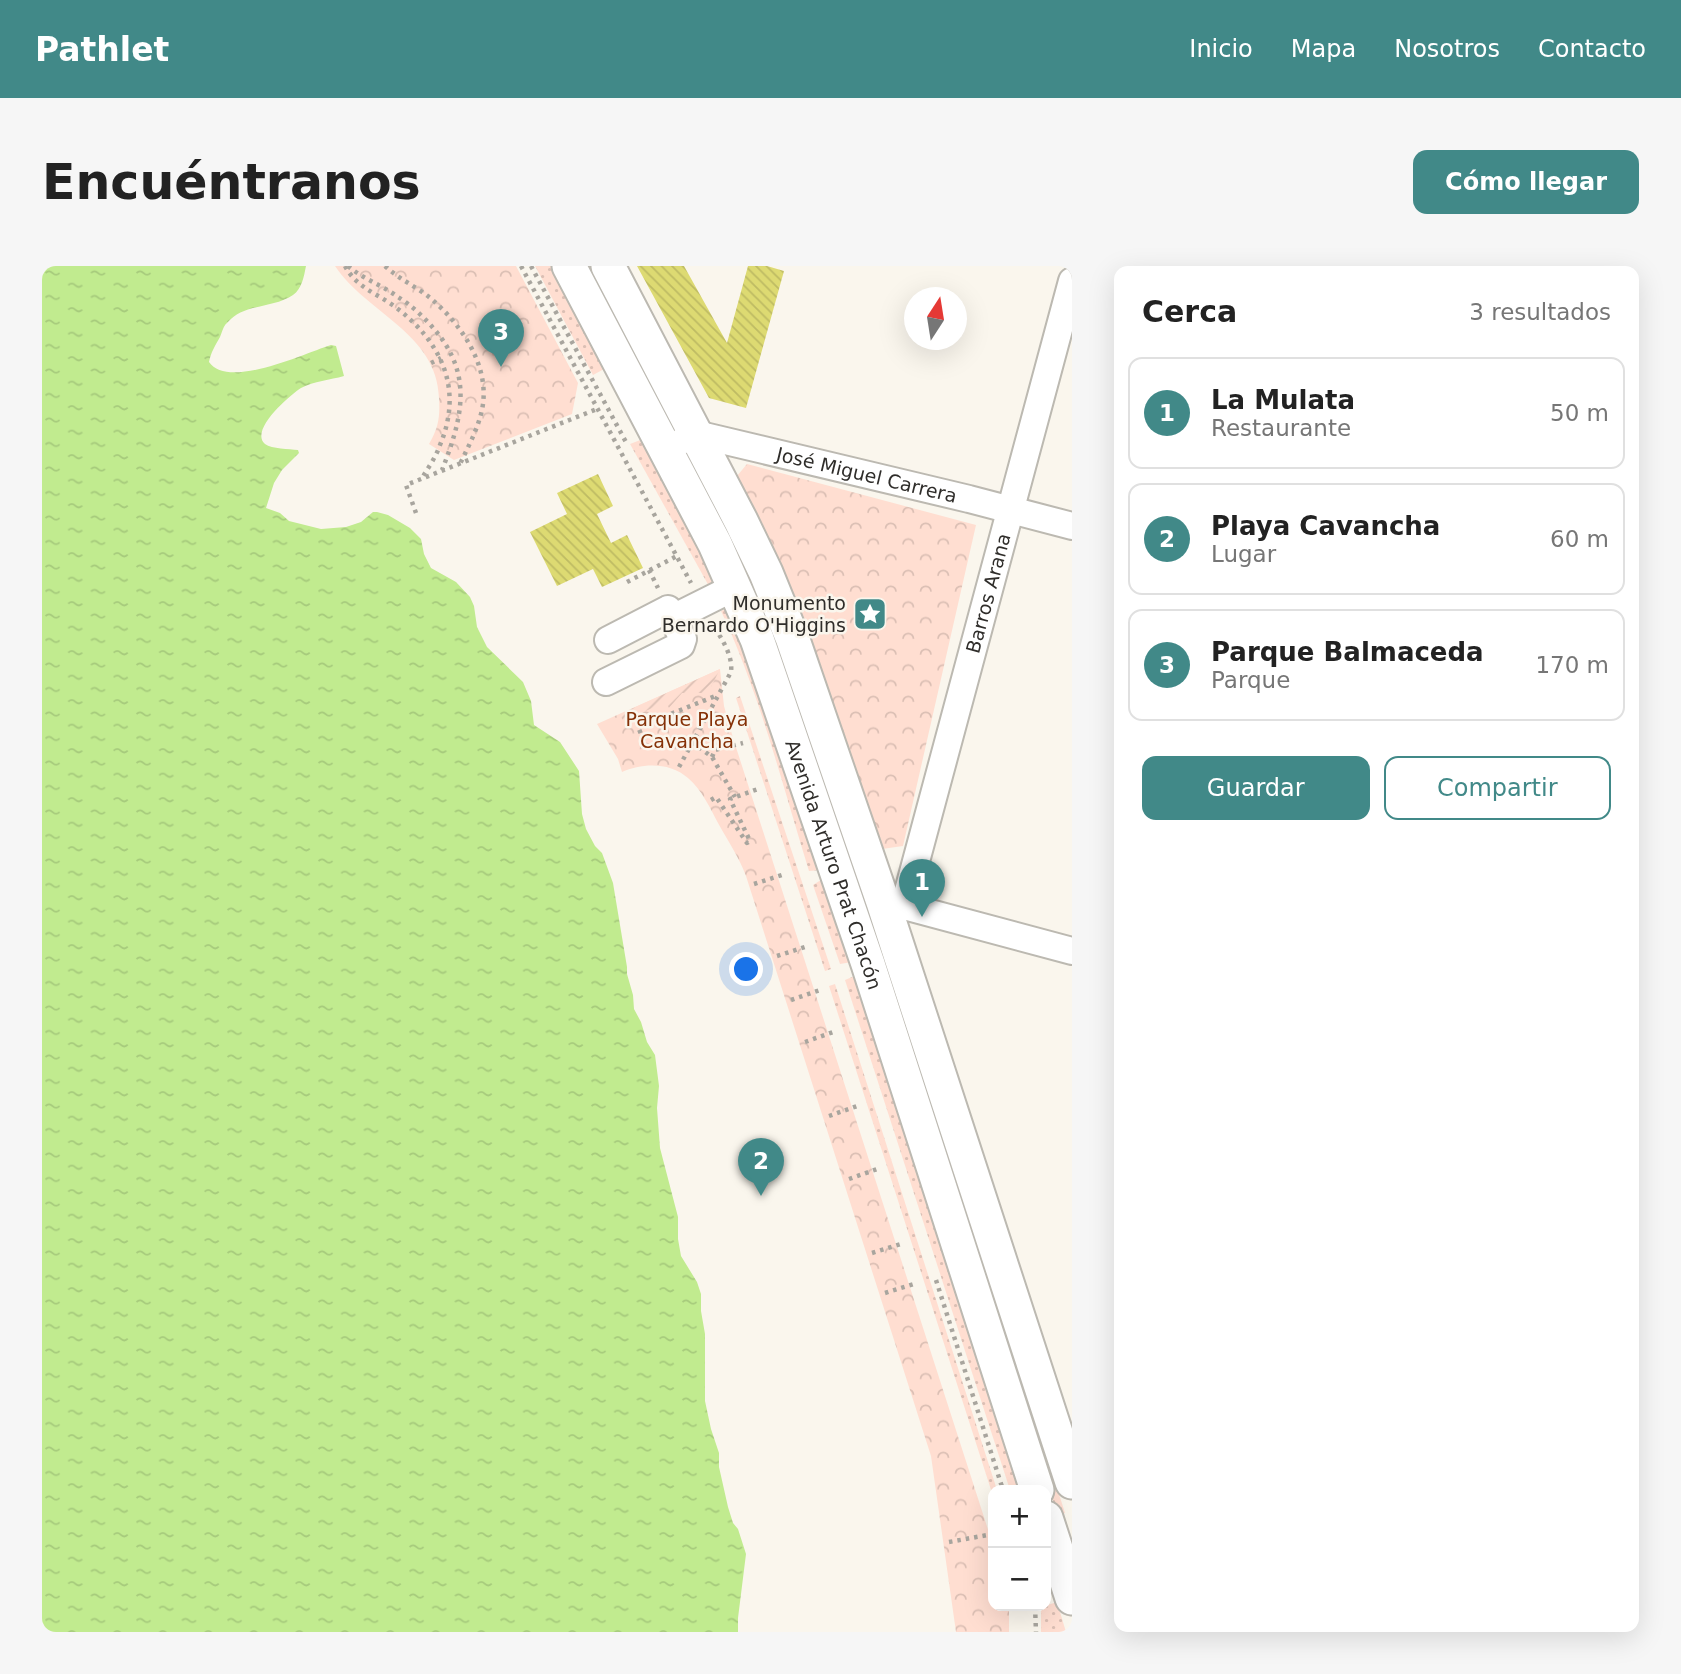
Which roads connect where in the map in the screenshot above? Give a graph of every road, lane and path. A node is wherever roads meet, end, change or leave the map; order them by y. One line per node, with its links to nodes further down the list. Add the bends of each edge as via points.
1 (346, 266): 7 (path, via 354,280 408,317); 13 (path, via 400,297 451,351 461,397 459,419)
2 (386, 266): 12 (path, via 449,317 470,345 481,372 483,402)
3 (521, 266): 9 (path)
4 (569, 266): 11 (main road, Avenida Arturo Prat Chacón)
5 (608, 266): 10 (main road, Avenida Arturo Prat Chacón)
6 (1072, 281): 15 (street, Barros Arana)
7 (441, 358): 8 (path); 14 (path, via 451,407 440,446)
8 (430, 363)
9 (597, 409): 12 (path); 18 (path)
10 (696, 434): 11 (street); 15 (street, José Miguel Carrera); 36 (main road, Avenida Arturo Prat Chacón, via 793,637)
11 (666, 450): 20 (main road, Avenida Arturo Prat Chacón)
12 (460, 464): 13 (path)
13 (442, 471): 14 (path)
14 (422, 478): 16 (path, via 406,485)
15 (1010, 510): 17 (street, José Miguel Carrera); 36 (street, Barros Arana)
16 (416, 513)
17 (1072, 526)
18 (677, 556): 19 (path); 21 (path)
19 (627, 582)
20 (735, 587): 21 (street); 53 (main road, Avenida Arturo Prat Chacón, via 776,692 868,964)
21 (702, 603): 22 (street); 25 (path, via 732,664)
22 (673, 618): 23 (street, via 668,610); 24 (street, via 683,639 681,645)
23 (608, 640)
24 (606, 682)
25 (719, 695): 26 (path, via 638,727); 27 (path)
26 (644, 741)
27 (692, 742): 29 (path); 30 (path)
28 (743, 743): 29 (path, via 715,750)
29 (712, 757): 32 (path)
30 (679, 767)
31 (758, 789): 32 (path)
32 (735, 797): 33 (path, via 730,799 750,841 747,843 716,797)
33 (711, 800)
34 (785, 874): 35 (path)
35 (754, 884)
36 (893, 904): 38 (street); 52 (main road, Avenida Arturo Prat Chacón)
37 (808, 946): 39 (path)
38 (1072, 951)
39 (777, 956)
40 (823, 989): 41 (path)
41 (791, 1000)
42 (836, 1031): 43 (path)
43 (805, 1042)
44 (860, 1105): 45 (path)
45 (829, 1116)
46 (880, 1168): 47 (path)
47 (849, 1179)
48 (904, 1242): 49 (path)
49 (872, 1253)
50 (918, 1283): 51 (path)
51 (885, 1293)
52 (1072, 1482)
53 (1035, 1485)
54 (1051, 1533): 57 (main road)
55 (988, 1535): 56 (path)
56 (949, 1542)
57 (1072, 1598)
58 (1035, 1611): 59 (path)
59 (1036, 1632)

